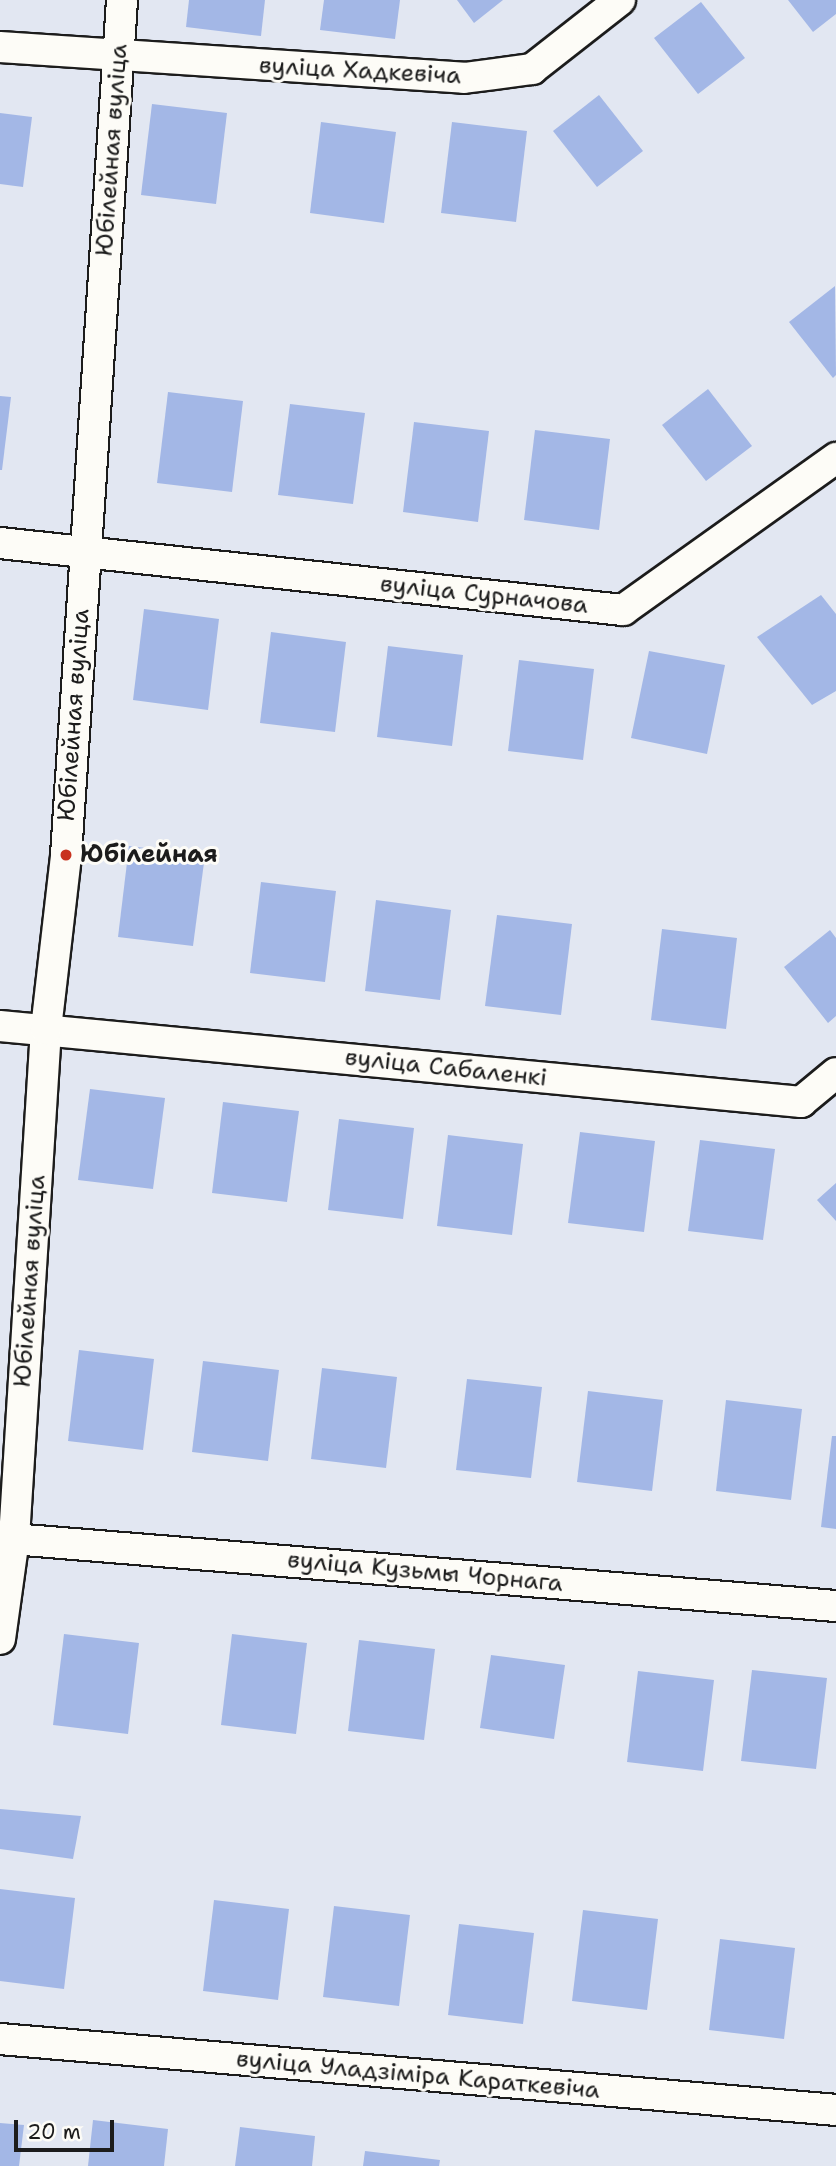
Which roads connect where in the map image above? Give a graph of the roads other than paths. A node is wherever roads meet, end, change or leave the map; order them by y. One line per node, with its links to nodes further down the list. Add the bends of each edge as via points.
1 (122, 0): 4 (street, Юбілейная вуліца)
2 (620, 0): 4 (street, вуліца Хадкевіча, via 531,69 464,78)
3 (0, 47): 4 (street, вуліца Хадкевіча)
4 (118, 56): 7 (street, Юбілейная вуліца)
5 (836, 458): 7 (street, вуліца Сурначова, via 623,610)
6 (0, 542): 7 (street, вуліца Сурначова)
7 (85, 550): 9 (street, Юбілейная вуліца, via 66,855)
8 (0, 1026): 9 (street, вуліца Сабаленкі)
9 (46, 1029): 10 (street, вуліца Сабаленкі, via 801,1102); 11 (street, Юбілейная вуліца)
10 (836, 1073)
11 (7, 1538): 12 (street, вуліца Кузьмы Чорнага); 13 (street, Юбілейная вуліца)
12 (836, 1606)
13 (0, 1639)
14 (0, 2039): 15 (street, вуліца Уладзіміра Караткевіча)
15 (836, 2110)

